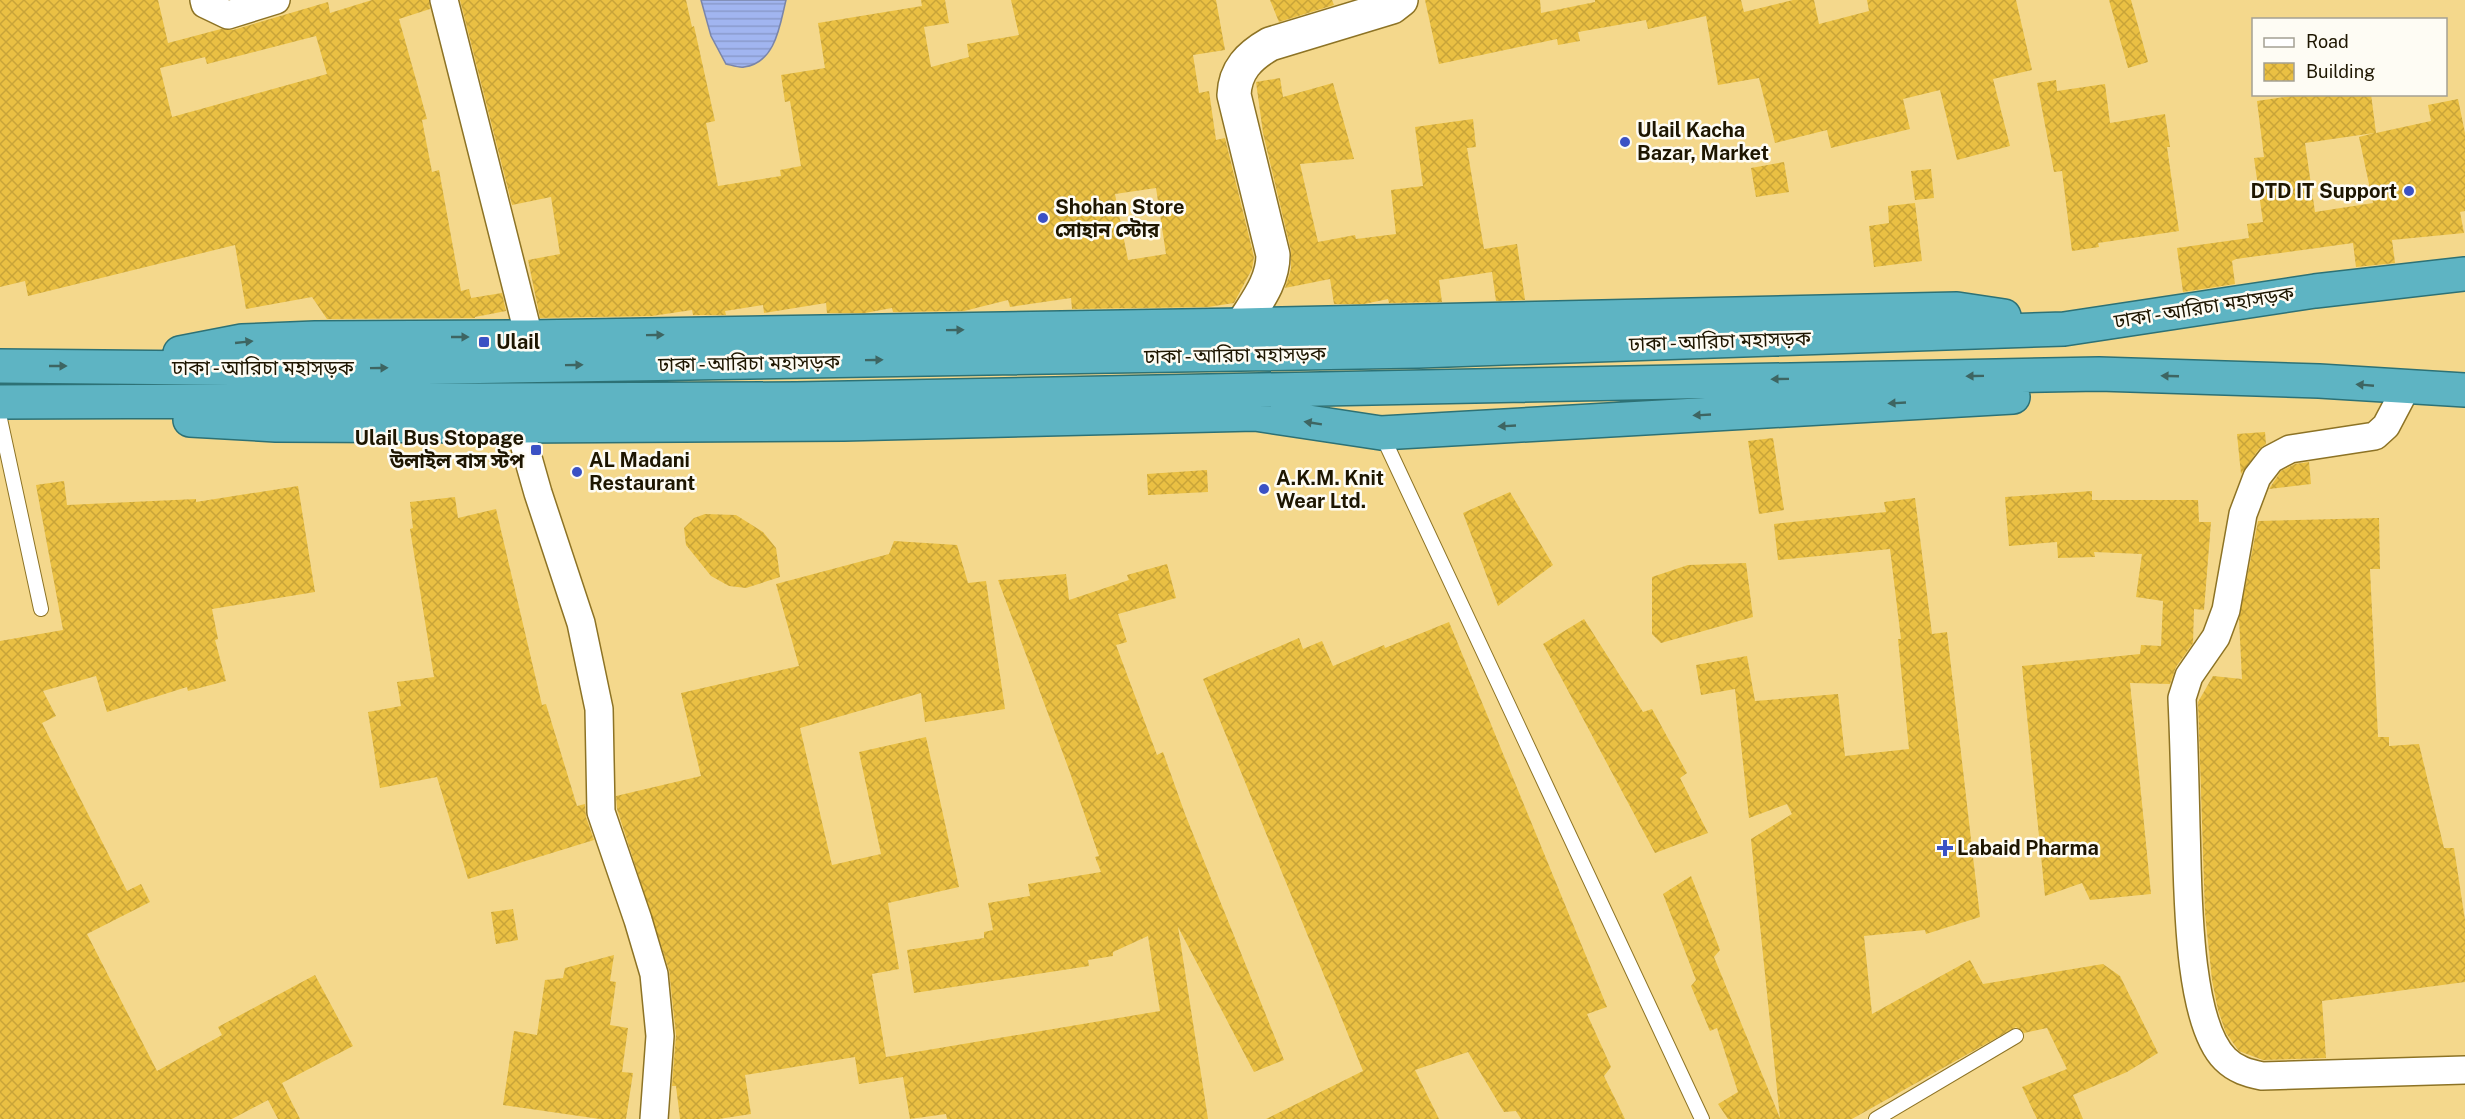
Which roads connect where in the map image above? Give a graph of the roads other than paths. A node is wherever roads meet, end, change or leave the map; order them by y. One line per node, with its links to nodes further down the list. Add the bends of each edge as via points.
1 (204, 0): 2 (street, via 228,15)
2 (276, 0)
3 (444, 0): 8 (street)
4 (1401, 0): 6 (street, via 1392,7 1270,44 1257,51 1234,82 1273,262 1269,280)
5 (2465, 274): 7 (highway, ঢাকা - আরিচা মহাসড়ক, via 2315,291)
6 (1242, 325): 7 (highway, via 1957,309); 8 (highway, one-way to 6)
7 (2064, 329): 10 (highway, ঢাকা - আরিচা মহাসড়ক, one-way to 7, via 382,368 1419,351)
8 (529, 337): 10 (highway, one-way to 8, via 242,341)
9 (0, 366): 10 (highway, ঢাকা - আরিচা মহাসড়ক, one-way to 10)
10 (104, 366)
11 (2099, 374): 12 (highway, ঢাকা - আরিচা মহাসড়ক, one-way to 11, via 2319,381); 14 (highway, ঢাকা - আরিচা মহাসড়ক, one-way to 14, via 796,399); 18 (highway, one-way to 18, via 2013,397)
12 (2406, 388): 13 (highway, ঢাকা - আরিচা মহাসড়ক); 21 (street, via 2386,426 2375,436 2289,449 2271,459 2257,477 2243,514 2226,610 2216,638 2189,676 2182,698 2191,952 2211,1037 2224,1059 2241,1072 2262,1076)
13 (2465, 390)
14 (105, 401): 15 (highway, ঢাকা - আরিচা মহাসড়ক); 17 (highway, via 198,422)
15 (0, 402)
16 (0, 419): 19 (lane)
17 (519, 426): 18 (highway, one-way to 17, via 1255,414 844,424); 22 (street, via 581,623 598,708 600,812 654,974 660,1036)
18 (1381, 433): 23 (lane)
19 (41, 609)
20 (2016, 1036): 24 (lane)
21 (2465, 1070)
22 (654, 1119)
23 (1702, 1119)
24 (1876, 1119)

